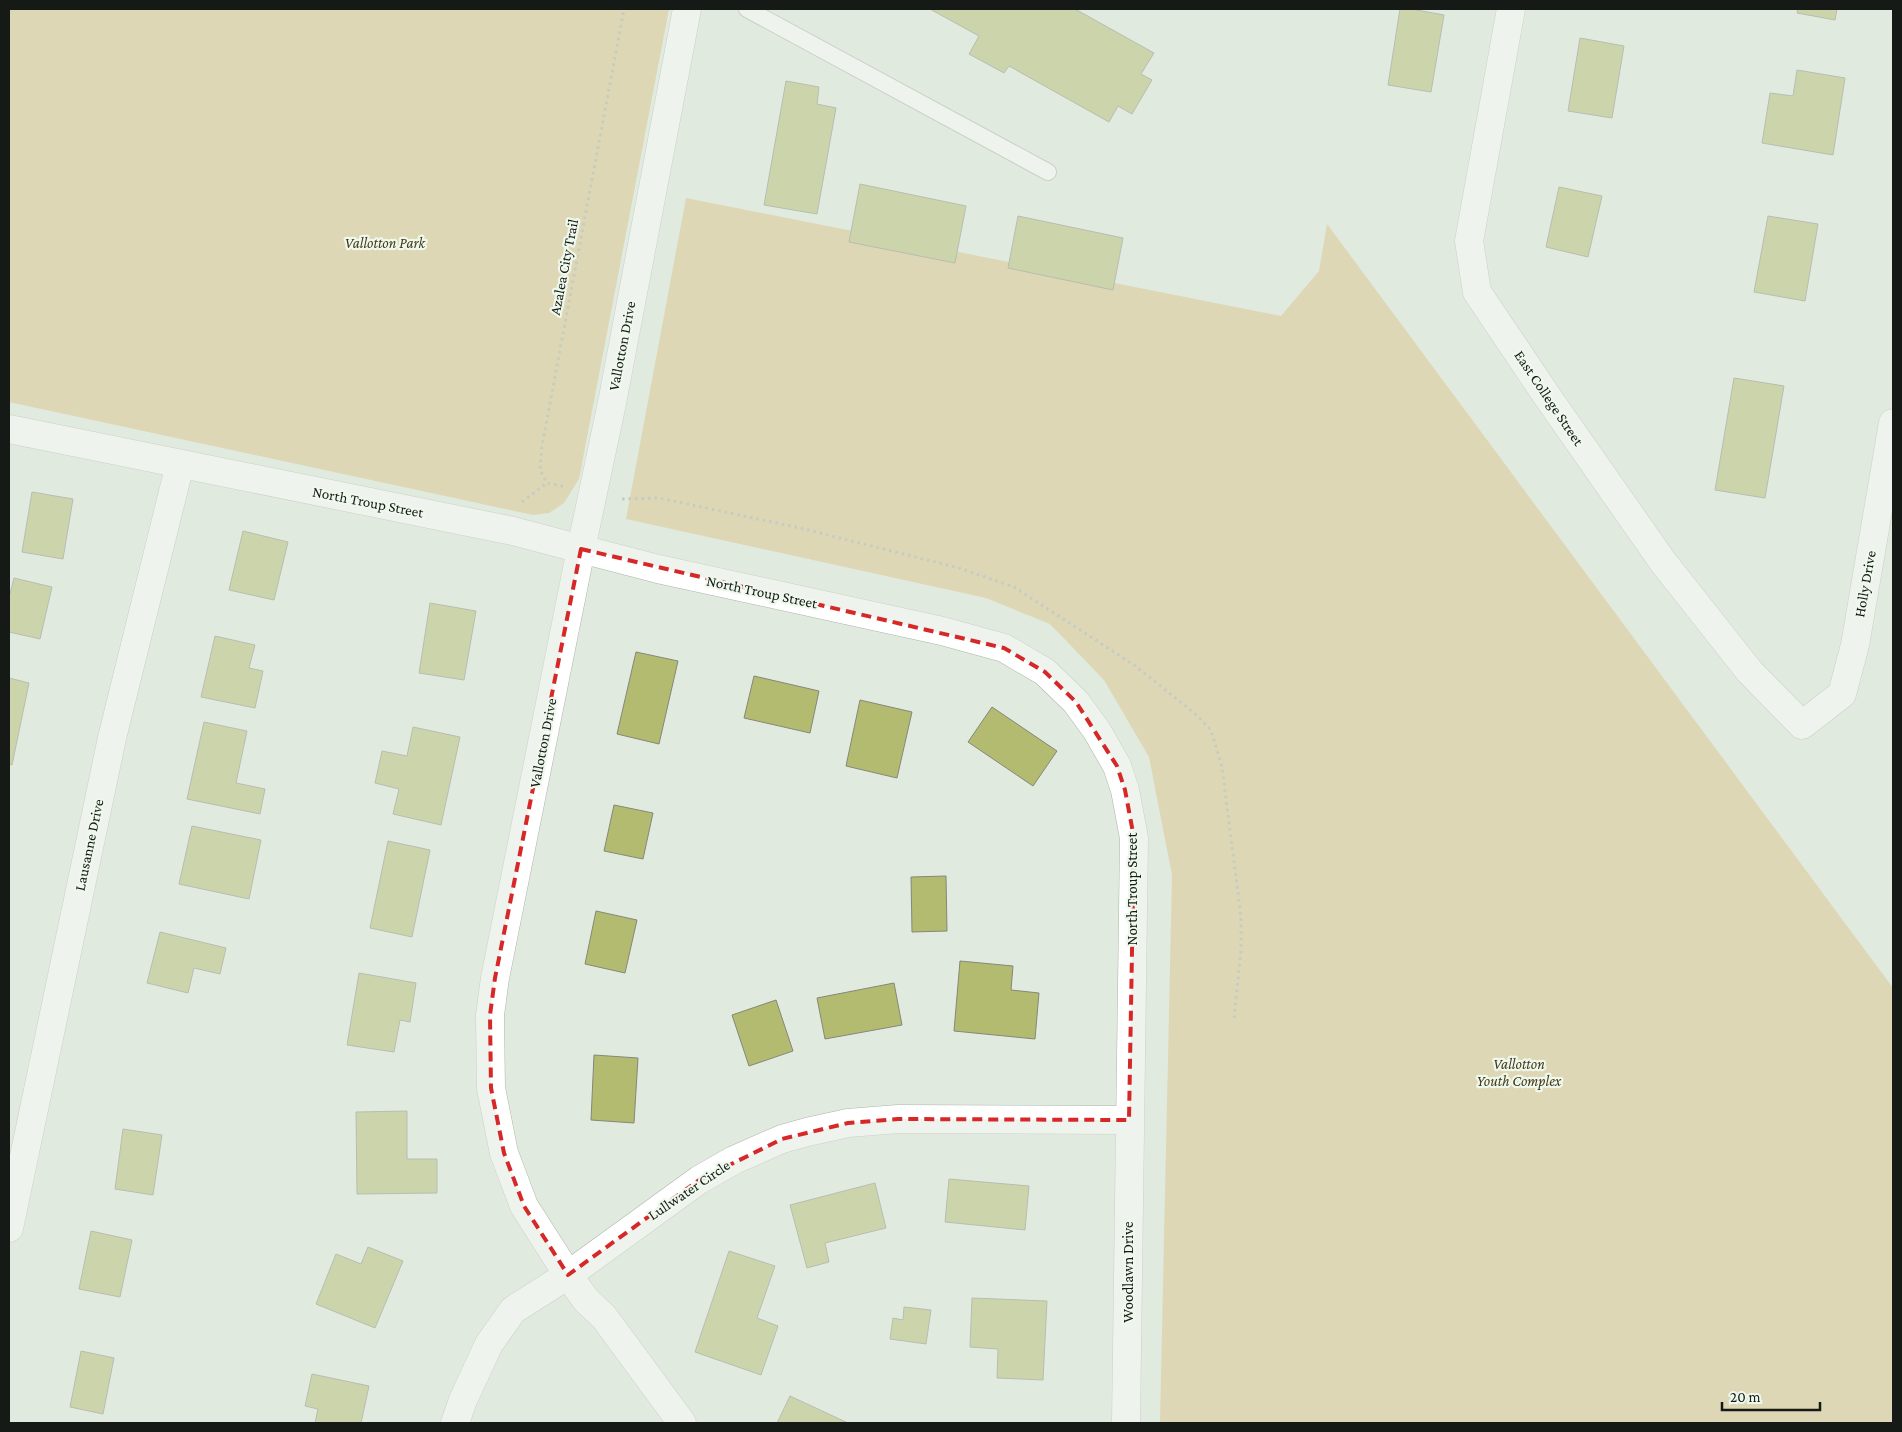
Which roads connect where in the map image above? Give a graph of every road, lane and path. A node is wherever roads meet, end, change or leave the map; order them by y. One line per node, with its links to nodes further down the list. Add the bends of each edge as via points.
1 (624, 9): 9 (path, Azalea City Trail, via 540,470 547,483)
2 (687, 9): 9 (street, Vallotton Drive)
3 (747, 9): 5 (lane)
4 (1511, 9): 11 (street, East College Street, via 1469,242 1477,292 1663,562 1750,672)
5 (1048, 172)
6 (1893, 423): 11 (street, Holly Drive, via 1854,645 1842,694)
7 (9, 429): 8 (street, North Troup Street)
8 (180, 464): 10 (street, North Troup Street, via 513,531); 13 (street, Lausanne Drive, via 112,738)
9 (593, 493): 10 (street, Vallotton Drive)
10 (582, 549): 12 (street, North Troup Street, via 1004,648 1045,672 1076,702 1117,766 1134,838); 14 (street, Vallotton Drive, via 490,1015 490,1088 504,1153 524,1206)
11 (1802, 725)
12 (1129, 1120): 14 (street, Lullwater Circle, via 898,1119 807,1132 734,1160 699,1180); 17 (street, Woodlawn Drive)
13 (9, 1228)
14 (568, 1275): 15 (street, via 513,1310 489,1344); 16 (street)
15 (455, 1423)
16 (682, 1423)
17 (1126, 1423)

